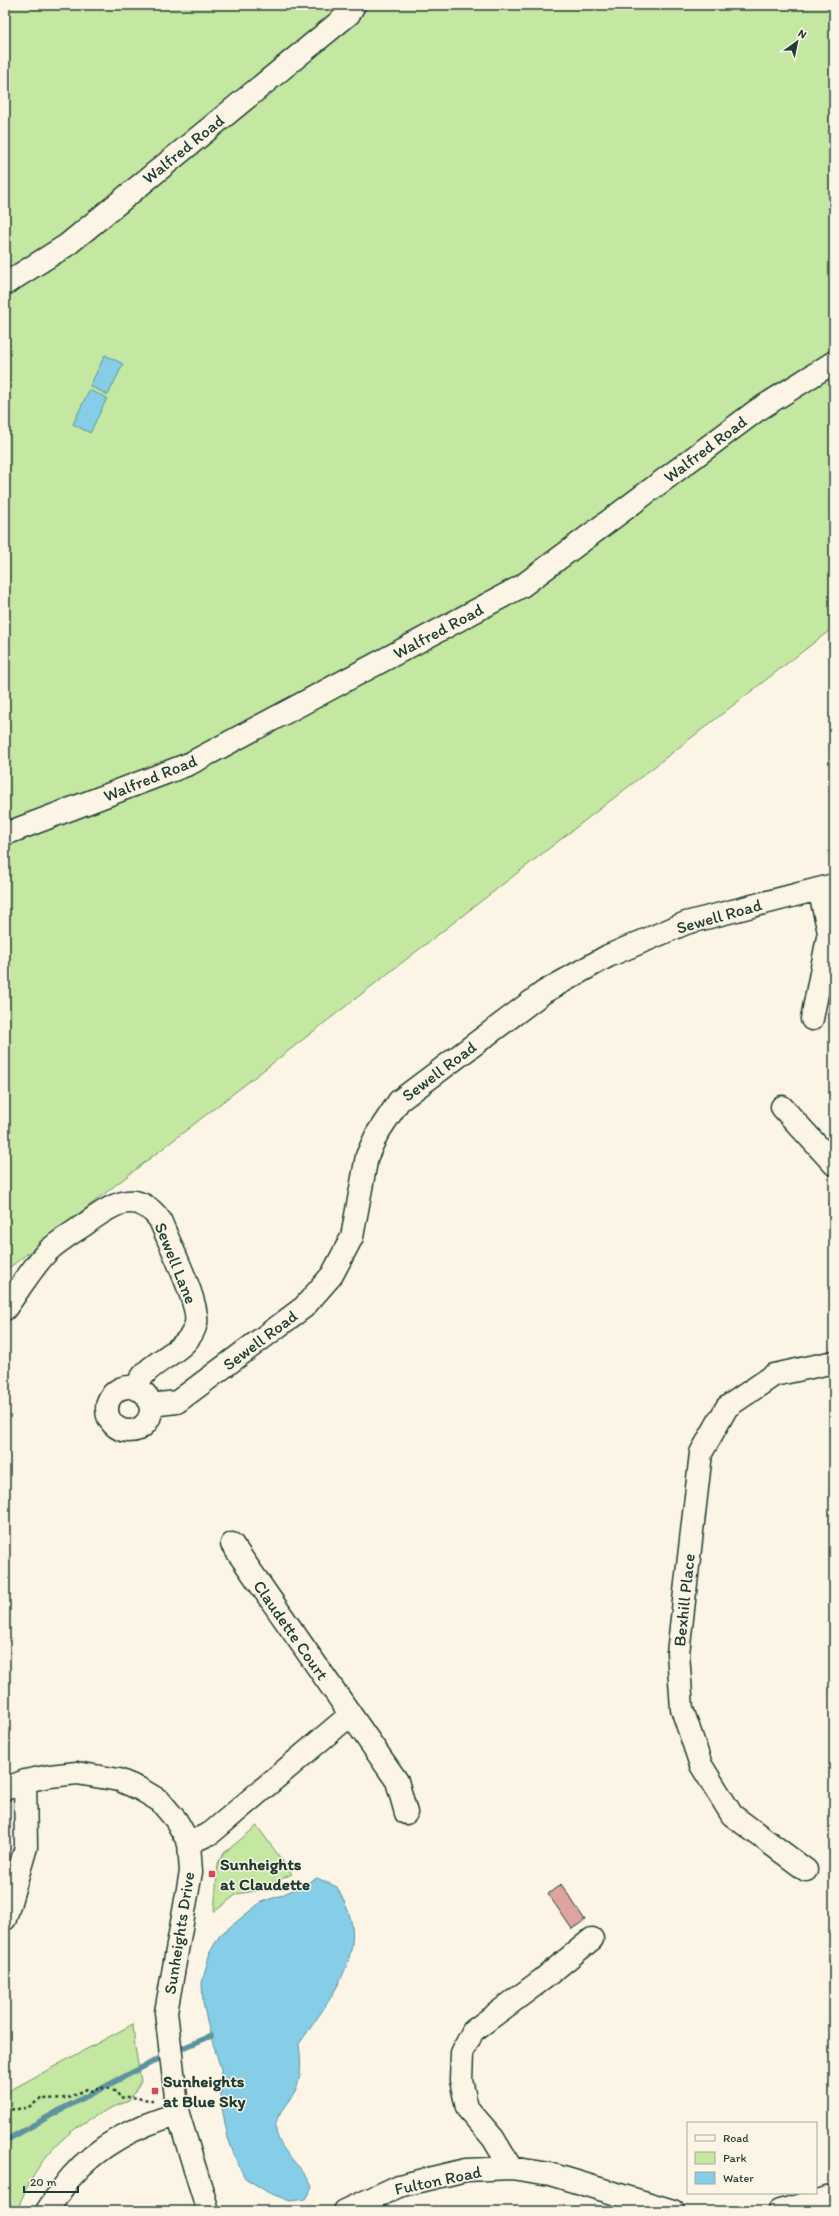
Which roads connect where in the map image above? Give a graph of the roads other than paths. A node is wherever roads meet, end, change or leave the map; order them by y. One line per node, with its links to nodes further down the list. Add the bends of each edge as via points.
1 (354, 5): 2 (street, Walfred Road, via 349,14 67,245)
2 (5, 284)
3 (834, 362): 4 (street, Walfred Road, via 756,411 522,586 189,764)
4 (5, 834)
5 (826, 887): 6 (street, via 829,932); 12 (street, Sewell Road, via 686,923 608,956 544,992 399,1101 377,1134 368,1156 352,1237 332,1275 304,1307 178,1402)
6 (812, 1019)
7 (782, 1107): 8 (street)
8 (834, 1164)
9 (5, 1309): 11 (street, Sewell Lane, via 38,1264 61,1241 112,1205 124,1202 146,1207 160,1220 195,1306 196,1322 192,1336 181,1347 142,1374)
10 (834, 1362): 18 (street, Bexhill Place, via 774,1375 727,1407 701,1453 678,1653 682,1709 701,1765 732,1815)
11 (136, 1389): 12 (street, via 142,1392); 12 (street, via 120,1389 108,1401 108,1417 112,1424 127,1431 135,1431 148,1421)
12 (150, 1405)
13 (232, 1544): 14 (street, Claudette Court)
14 (350, 1715): 16 (street, Claudette Court, via 397,1781); 17 (street, via 211,1833)
15 (15, 1785): 17 (street, Sunheights Drive, via 50,1776 77,1773 119,1780 160,1801 176,1820); 19 (street, Sunheights Drive, via 26,1847)
16 (406, 1813)
17 (189, 1843): 21 (street, Sunheights Drive, via 191,1872 166,2012)
18 (806, 1870)
19 (5, 1919)
20 (592, 1939): 22 (street, via 473,2031 462,2053 461,2080 467,2108 493,2138)
21 (177, 2111): 24 (street, via 126,2134 96,2154 71,2177); 25 (street, Sunheights Drive)
22 (511, 2168): 26 (street, Fulton Road, via 466,2170 399,2186); 27 (street, Fulton Road, via 550,2174)
23 (834, 2196): 28 (street)
24 (47, 2211)
25 (208, 2211)
26 (345, 2211)
27 (674, 2211)
28 (779, 2211)

